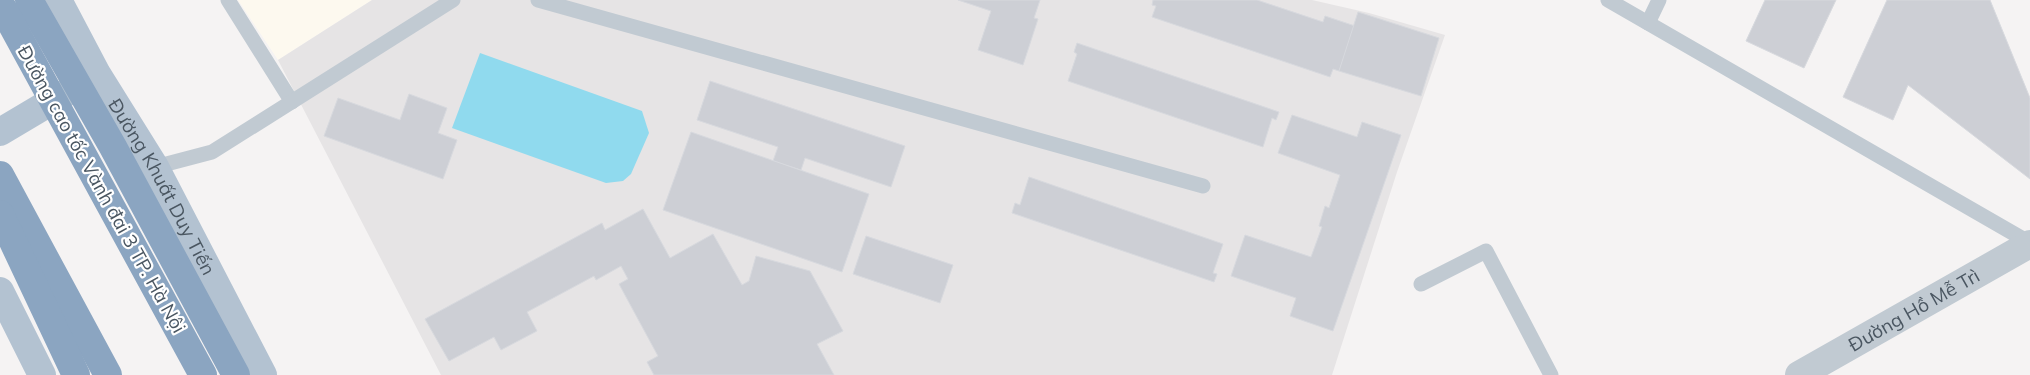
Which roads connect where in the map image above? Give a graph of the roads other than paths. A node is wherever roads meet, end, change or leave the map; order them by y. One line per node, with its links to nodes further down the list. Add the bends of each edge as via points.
1 (29, 0): 24 (highway, via 113,147)
2 (58, 0): 10 (main road, Đường Khuất Duy Tiến)
3 (228, 0): 11 (lane)
4 (453, 0): 11 (lane)
5 (538, 0): 15 (lane)
6 (1608, 0): 9 (lane)
7 (1659, 0): 9 (lane)
8 (0, 3): 23 (highway, Đường cao tốc Vành đai 3 TP. Hà Nội)
9 (1648, 23): 17 (lane)
10 (97, 74): 12 (main road); 13 (main road, Đường Khuất Duy Tiến)
11 (292, 102): 13 (lane, via 212,152)
12 (0, 132)
13 (156, 167): 25 (main road, Đường Khuất Duy Tiến)
14 (0, 175): 22 (highway)
15 (1203, 186)
16 (0, 214): 21 (highway)
17 (2030, 244): 27 (street, Đường Hồ Mễ Trì)
18 (1421, 284): 26 (lane, via 1486,251)
19 (0, 291): 20 (main road)
20 (42, 375)
21 (76, 375)
22 (108, 375)
23 (203, 375)
24 (236, 375)
25 (263, 375)
26 (1551, 375)
27 (1799, 375)

